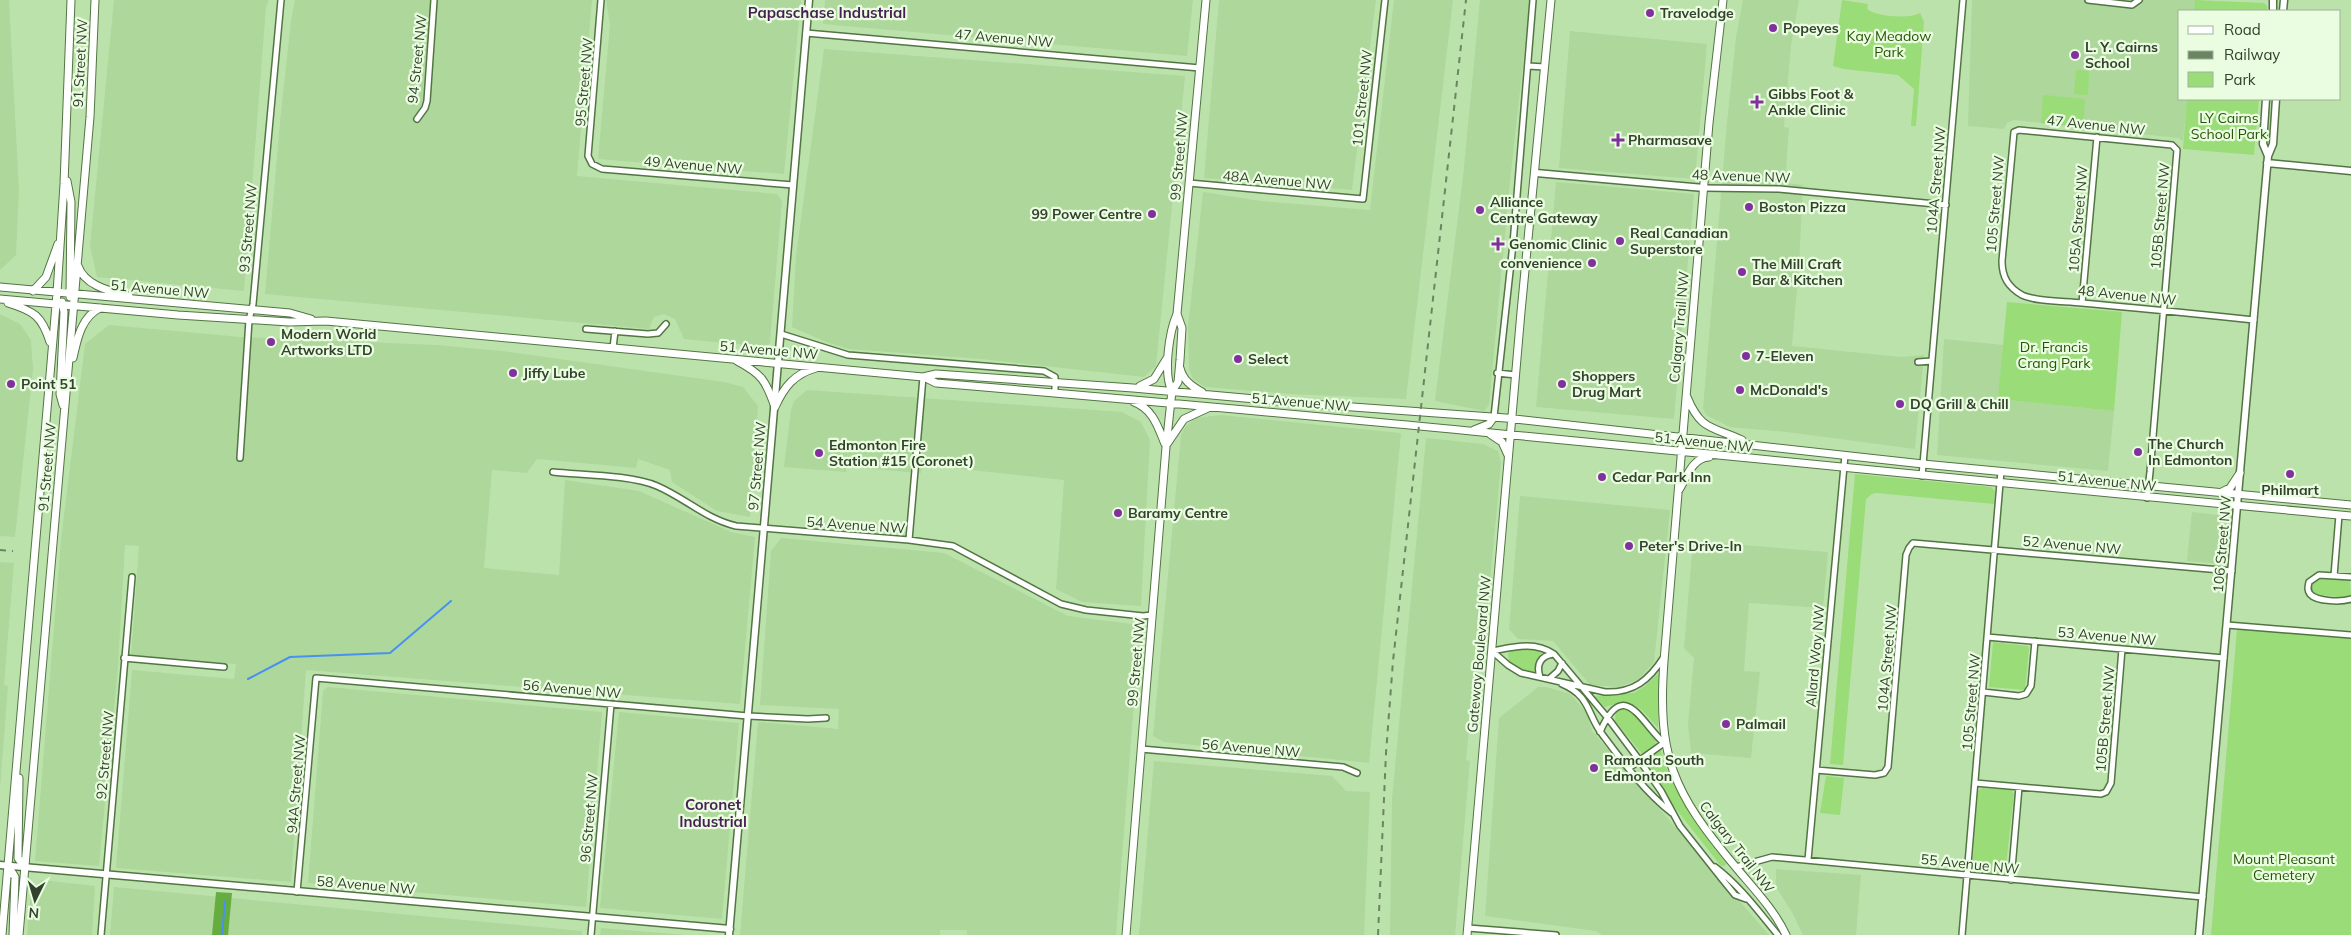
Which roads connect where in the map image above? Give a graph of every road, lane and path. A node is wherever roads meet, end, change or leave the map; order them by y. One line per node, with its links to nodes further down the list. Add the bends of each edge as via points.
1 (71, 0): 28 (main road, 91 Street NW)
2 (95, 0): 39 (main road, 91 Street NW, via 90,117)
3 (281, 0): 51 (street, 93 Street NW)
4 (434, 0): 21 (street, 94 Street NW, via 426,108)
5 (601, 0): 27 (street, 95 Street NW, via 588,156)
6 (809, 0): 15 (street, 97 Street NW)
7 (1206, 0): 18 (main road, 99 Street NW)
8 (1385, 0): 34 (street, 101 Street NW)
9 (1533, 0): 16 (street)
10 (1551, 0): 17 (main road, Gateway Boulevard NW)
11 (1723, 0): 33 (main road, Calgary Trail NW)
12 (1962, 0): 35 (street, 104A Street NW)
13 (2088, 0): 14 (street, via 2132,5)
14 (2139, 0)
15 (806, 33): 18 (street, 47 Avenue NW); 32 (street, 97 Street NW)
16 (1528, 66): 17 (street); 37 (street)
17 (1545, 67): 30 (main road, Gateway Boulevard NW)
18 (1200, 68): 31 (main road, 99 Street NW)
19 (2266, 100): 25 (street, 106 Street NW, via 2263,144)
20 (2276, 100): 25 (street, 106 Street NW, via 2273,144)
21 (417, 119)
22 (2015, 131): 23 (street, 47 Avenue NW); 40 (street, 105 Street NW, via 2002,261)
23 (2097, 137): 24 (street, 47 Avenue NW); 47 (street, 105A Street NW)
24 (2174, 146): 52 (street, 105B Street NW, via 2177,150)
25 (2268, 156): 26 (street, 106 Street NW)
26 (2267, 163): 29 (street); 56 (street, 106 Street NW)
27 (592, 164): 32 (street, 49 Avenue NW, via 602,169)
28 (65, 165): 36 (main road, 91 Street NW); 44 (main road, via 71,202)
29 (2351, 170)
30 (1536, 173): 33 (street, 48 Avenue NW); 38 (main road, Gateway Boulevard NW)
31 (1189, 183): 34 (street, 48A Avenue NW); 53 (main road, 99 Street NW)
32 (793, 185): 60 (street, 97 Street NW)
33 (1704, 188): 35 (street, 48 Avenue NW, via 1779,189); 79 (main road, Calgary Trail NW)
34 (1363, 199)
35 (1946, 205): 66 (street, 104A Street NW)
36 (61, 234): 42 (main road, via 46,277); 43 (main road, 91 Street NW)
37 (1513, 244): 38 (street); 70 (street)
38 (1528, 246): 71 (main road, Gateway Boulevard NW)
39 (78, 264): 44 (main road, 91 Street NW); 46 (main road, via 82,275 93,283)
40 (2005, 280): 47 (street, 48 Avenue NW, via 2026,297)
41 (0, 288): 42 (main road, 51 Avenue NW)
42 (33, 291): 43 (main road, 51 Avenue NW)
43 (57, 293): 44 (main road, 51 Avenue NW); 48 (main road)
44 (72, 294): 46 (main road, 51 Avenue NW); 49 (main road)
45 (0, 300): 48 (main road, 51 Avenue NW); 61 (main road, via 38,316)
46 (151, 301): 51 (main road, 51 Avenue NW)
47 (2082, 303): 52 (street, 48 Avenue NW)
48 (59, 304): 49 (main road, 51 Avenue NW); 61 (main road, 91 Street NW); 84 (main road, via 60,394)
49 (74, 306): 50 (main road, 51 Avenue NW); 73 (main road, 91 Street NW)
50 (100, 308): 54 (main road, 51 Avenue NW); 73 (main road, via 90,314 81,330)
51 (252, 311): 54 (street, 93 Street NW); 55 (main road, 51 Avenue NW, via 290,313)
52 (2163, 311): 56 (street, 48 Avenue NW); 104 (street, 105B Street NW)
53 (1177, 314): 63 (main road, 99 Street NW, via 1172,326); 65 (main road, 99 Street NW, via 1182,328)
54 (248, 320): 55 (main road, 51 Avenue NW); 95 (street, 93 Street NW)
55 (316, 320): 62 (main road, 51 Avenue NW)
56 (2254, 320): 101 (street, 106 Street NW)
57 (666, 324): 59 (street, via 658,334)
58 (586, 329): 59 (street)
59 (615, 332): 62 (street)
60 (781, 334): 68 (street, 97 Street NW); 74 (street, 51 Avenue NW, via 848,355 1044,371 1051,374)
61 (52, 347): 148 (main road, 91 Street NW)
62 (614, 348): 64 (main road, 51 Avenue NW)
63 (1169, 355): 75 (main road, via 1154,379); 76 (main road, 99 Street NW, via 1167,382)
64 (735, 359): 68 (main road, 51 Avenue NW); 82 (main road, via 768,385)
65 (1180, 360): 76 (main road, 99 Street NW, via 1178,382); 78 (main road, via 1185,379)
66 (1932, 361): 67 (street); 97 (street, 104A Street NW)
67 (1918, 362)
68 (778, 363): 69 (main road, 51 Avenue NW); 82 (street, 97 Street NW)
69 (818, 367): 72 (main road, 51 Avenue NW); 82 (main road, via 791,380)
70 (1497, 373): 71 (street); 85 (street)
71 (1516, 375): 86 (main road, Gateway Boulevard NW)
72 (923, 377): 74 (main road, 51 Avenue NW, via 936,374); 77 (main road, 51 Avenue NW, via 936,382); 114 (street)
73 (67, 378): 84 (main road, 91 Street NW)
74 (1056, 382): 75 (main road, 51 Avenue NW); 77 (street)
75 (1133, 388): 76 (main road, 51 Avenue NW)
76 (1172, 391): 78 (main road, 51 Avenue NW); 81 (main road, 99 Street NW)
77 (1055, 393): 80 (main road, 51 Avenue NW)
78 (1207, 394): 85 (main road, 51 Avenue NW)
79 (1686, 394): 89 (main road, Calgary Trail NW); 90 (main road, via 1701,422)
80 (1125, 399): 81 (main road, 51 Avenue NW); 91 (main road, via 1147,409)
81 (1171, 403): 83 (main road, 51 Avenue NW); 91 (main road, 99 Street NW)
82 (775, 407): 113 (street, 97 Street NW)
83 (1212, 407): 87 (main road, 51 Avenue NW); 91 (main road, via 1184,419)
84 (64, 410): 159 (main road, 91 Street NW)
85 (1494, 417): 86 (main road, 51 Avenue NW); 87 (main road, via 1490,424)
86 (1512, 418): 88 (main road, Gateway Boulevard NW); 89 (main road, 51 Avenue NW)
87 (1471, 431): 88 (main road, 51 Avenue NW); 96 (main road, via 1490,434 1499,440 1507,450)
88 (1512, 434): 92 (main road, 51 Avenue NW); 96 (main road, Gateway Boulevard NW)
89 (1682, 436): 90 (main road, 51 Avenue NW); 92 (main road, Calgary Trail NW)
90 (1749, 444): 93 (main road, 51 Avenue NW)
91 (1166, 447): 122 (main road, 99 Street NW)
92 (1681, 452): 94 (main road, 51 Avenue NW); 105 (main road, Calgary Trail NW)
93 (1844, 455): 97 (main road, 51 Avenue NW); 98 (street, Allard Way NW)
94 (1721, 456): 98 (main road, 51 Avenue NW); 105 (main road, via 1706,457 1696,462)
95 (240, 458)
96 (1509, 461): 128 (main road, Gateway Boulevard NW)
97 (1924, 464): 99 (main road, 51 Avenue NW); 102 (street, 104A Street NW)
98 (1843, 468): 102 (main road, 51 Avenue NW); 150 (street, Allard Way NW)
99 (2001, 471): 103 (street, 105 Street NW); 104 (main road, 51 Avenue NW)
100 (553, 472): 113 (street, 54 Avenue NW, via 656,485 724,523)
101 (2240, 473): 106 (main road, via 2230,488); 107 (street, 106 Street NW)
102 (1922, 476): 103 (main road, 51 Avenue NW)
103 (2000, 483): 108 (main road, 51 Avenue NW); 116 (street, 105 Street NW)
104 (2148, 487): 106 (main road, 51 Avenue NW); 108 (street, 105B Street NW)
105 (1678, 492): 130 (main road, Calgary Trail NW)
106 (2216, 493): 107 (main road, 51 Avenue NW)
107 (2239, 496): 109 (main road, 51 Avenue NW); 110 (street, 106 Street NW)
108 (2147, 498): 110 (main road, 51 Avenue NW)
109 (2351, 505)
110 (2238, 507): 111 (main road, 51 Avenue NW); 117 (street, 106 Street NW)
111 (2339, 515): 112 (main road, 51 Avenue NW); 118 (street)
112 (2351, 516)
113 (764, 530): 114 (street, 54 Avenue NW); 141 (street, 97 Street NW)
114 (909, 540): 122 (street, 54 Avenue NW, via 962,550 1073,608 1143,616)
115 (1911, 545): 116 (street, 52 Avenue NW, via 1920,542); 150 (street, 104A Street NW, via 1906,555 1888,764 1884,773 1875,775)
116 (1995, 550): 117 (street, 52 Avenue NW); 125 (street, 105 Street NW)
117 (2232, 571): 123 (street, 106 Street NW)
118 (2334, 576): 120 (street); 121 (street, via 2314,576 2309,582 2309,593 2317,598)
119 (132, 577): 131 (street, 92 Street NW)
120 (2351, 577)
121 (2351, 599)
122 (1152, 614): 146 (main road, 99 Street NW)
123 (2227, 625): 124 (street); 132 (street, 106 Street NW)
124 (2351, 635)
125 (1987, 637): 126 (street, 53 Avenue NW); 139 (street, 105 Street NW)
126 (2035, 642): 127 (street, 53 Avenue NW); 139 (street, via 2028,692 2019,696)
127 (2122, 649): 132 (street, 53 Avenue NW); 153 (street, 105B Street NW, via 2109,790 2101,794)
128 (1492, 651): 129 (street, via 1531,645); 135 (street, Calgary Trail NW, via 1515,671); 167 (main road, Gateway Boulevard NW)
129 (1554, 654): 133 (street); 135 (street, via 1540,662)
130 (1664, 657): 138 (street, Calgary Trail NW, via 1649,678 1634,689 1613,693); 145 (main road, Calgary Trail NW, via 1661,706)
131 (124, 658): 134 (street); 160 (street, 92 Street NW)
132 (2224, 658): 164 (street, 106 Street NW)
133 (1562, 664): 137 (street); 138 (street)
134 (224, 667)
135 (1540, 677): 137 (street, Calgary Trail NW)
136 (316, 678): 140 (street, 56 Avenue NW); 163 (street, 94A Street NW)
137 (1552, 680): 138 (street, Calgary Trail NW); 144 (street, Calgary Trail NW, via 1578,693)
138 (1582, 688): 142 (street, Calgary Trail NW)
139 (1983, 692): 152 (street, 105 Street NW)
140 (611, 704): 141 (street, 56 Avenue NW); 166 (street, 96 Street NW)
141 (748, 716): 143 (street, 56 Avenue NW); 168 (street, 97 Street NW)
142 (1607, 717): 144 (street); 145 (street, Calgary Trail NW, via 1616,708 1631,708 1642,716); 147 (street, Calgary Trail NW)
143 (826, 718)
144 (1600, 732): 149 (street, Calgary Trail NW)
145 (1664, 743): 147 (street); 158 (main road, Calgary Trail NW, via 1674,775 1690,806)
146 (1141, 750): 151 (street, 56 Avenue NW, via 1343,767); 174 (main road, 99 Street NW)
147 (1640, 761): 149 (street); 154 (street, Calgary Trail NW)
148 (17, 767): 157 (main road, 91 Street NW); 159 (main road, via 20,784 18,858)
149 (1629, 768): 154 (street, Calgary Trail NW, via 1657,801)
150 (1816, 770): 155 (street, Allard Way NW)
151 (1357, 773)
152 (1975, 783): 153 (street); 161 (street, 105 Street NW)
153 (2019, 787): 162 (street)
154 (1674, 815): 156 (street, Calgary Trail NW)
155 (1808, 860): 158 (street, 55 Avenue NW, via 1769,857); 161 (street, 55 Avenue NW)
156 (1713, 865): 165 (street, Calgary Trail NW, via 1737,884); 165 (street, Calgary Trail NW, via 1735,895)
157 (4, 866): 159 (street, 58 Avenue NW); 169 (main road, 91 Street NW); 170 (main road, via 15,877)
158 (1736, 867): 177 (main road, Calgary Trail NW)
159 (25, 868): 160 (street, 58 Avenue NW); 171 (main road, 91 Street NW)
160 (107, 875): 163 (street, 58 Avenue NW); 172 (street, 92 Street NW)
161 (1967, 875): 162 (street, 55 Avenue NW); 178 (street, 105 Street NW)
162 (2011, 880): 164 (street, 55 Avenue NW)
163 (297, 892): 166 (street, 58 Avenue NW)
164 (2203, 897): 179 (street, 106 Street NW)
165 (1746, 899): 176 (street, Calgary Trail NW)
166 (592, 918): 168 (street, 58 Avenue NW); 173 (street, 96 Street NW)
167 (1467, 931): 175 (street)
168 (729, 932)
169 (2, 935)
170 (13, 935)
171 (19, 935)
172 (101, 935)
173 (591, 935)
174 (1126, 935)
175 (1556, 935)
176 (1778, 935)
177 (1786, 935)
178 (1962, 935)
179 (2200, 935)

